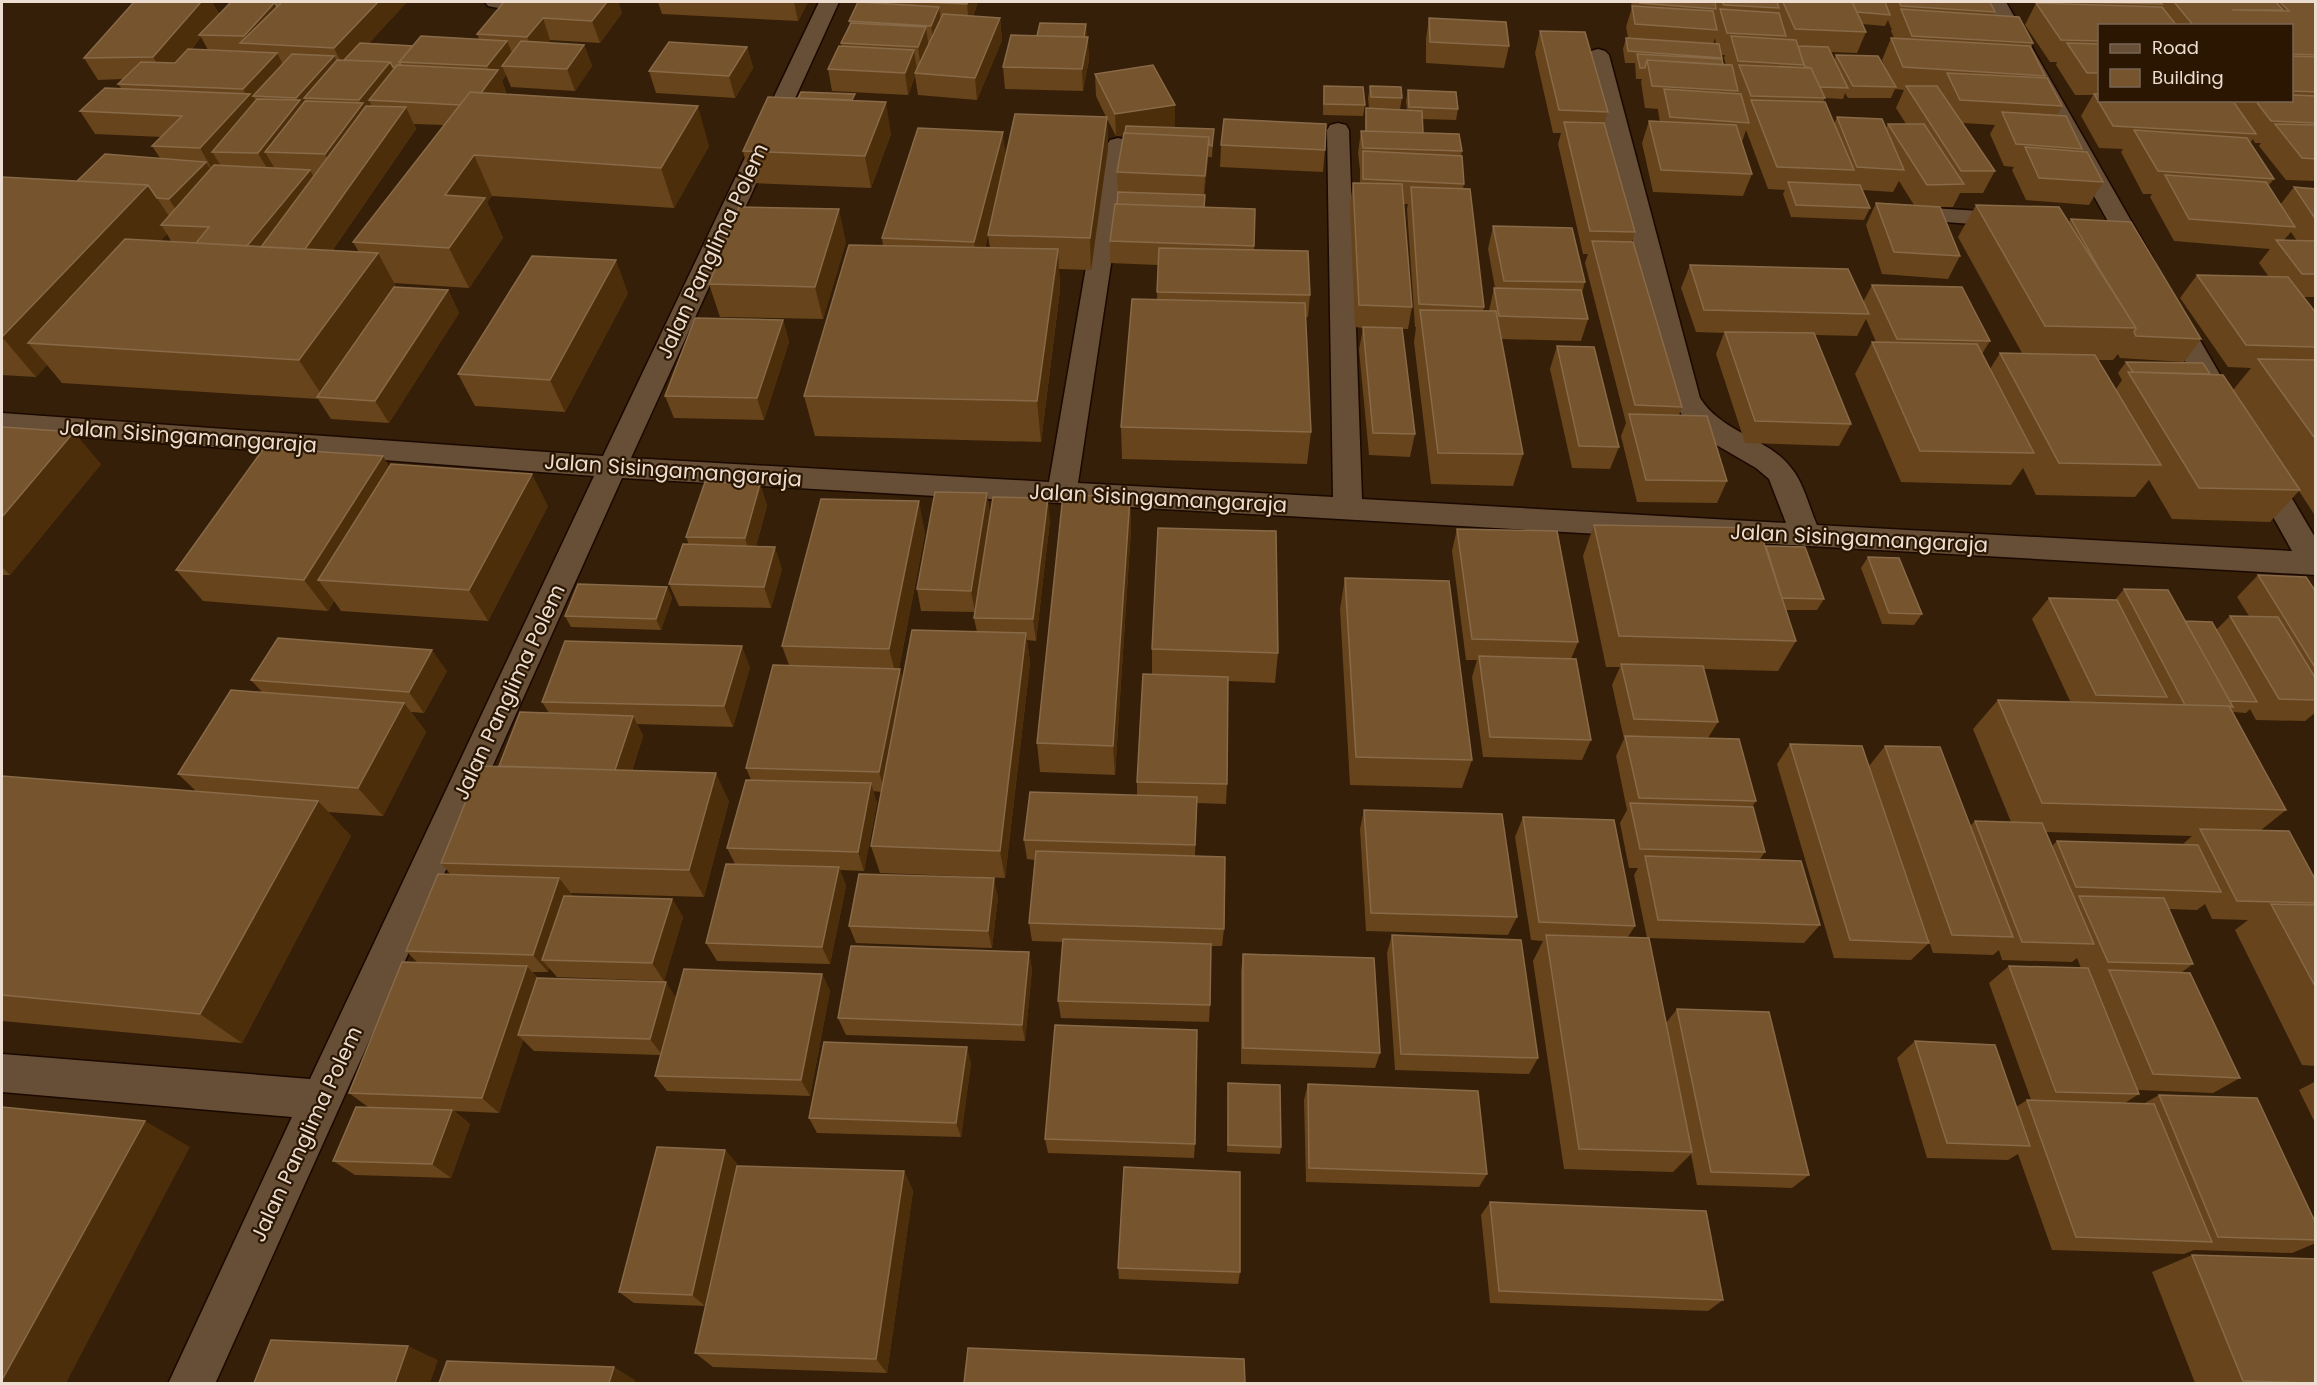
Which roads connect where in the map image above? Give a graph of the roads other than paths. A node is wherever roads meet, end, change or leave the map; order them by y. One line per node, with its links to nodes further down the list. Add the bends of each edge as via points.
1 (495, 2): 2 (street)
2 (518, 2)
3 (829, 2): 13 (street, Jalan Panglima Polem)
4 (1996, 2): 10 (street, via 2110,226 2154,283)
5 (1598, 55): 16 (street, via 1686,399 1697,417 1716,432 1781,474)
6 (1338, 130): 15 (street)
7 (1118, 145): 14 (street)
8 (1888, 212): 9 (street)
9 (2040, 222)
10 (2233, 421)
11 (2, 422): 13 (street, Jalan Sisingamangaraja)
12 (2250, 451): 17 (street)
13 (612, 467): 14 (street, Jalan Sisingamangaraja); 19 (street, Jalan Panglima Polem)
14 (1062, 493): 15 (street, Jalan Sisingamangaraja)
15 (1348, 509): 16 (street, Jalan Sisingamangaraja)
16 (1806, 535): 17 (street, Jalan Sisingamangaraja)
17 (2315, 563)
18 (2, 1072): 19 (street)
19 (322, 1100): 20 (street, Jalan Panglima Polem)
20 (191, 1383)

